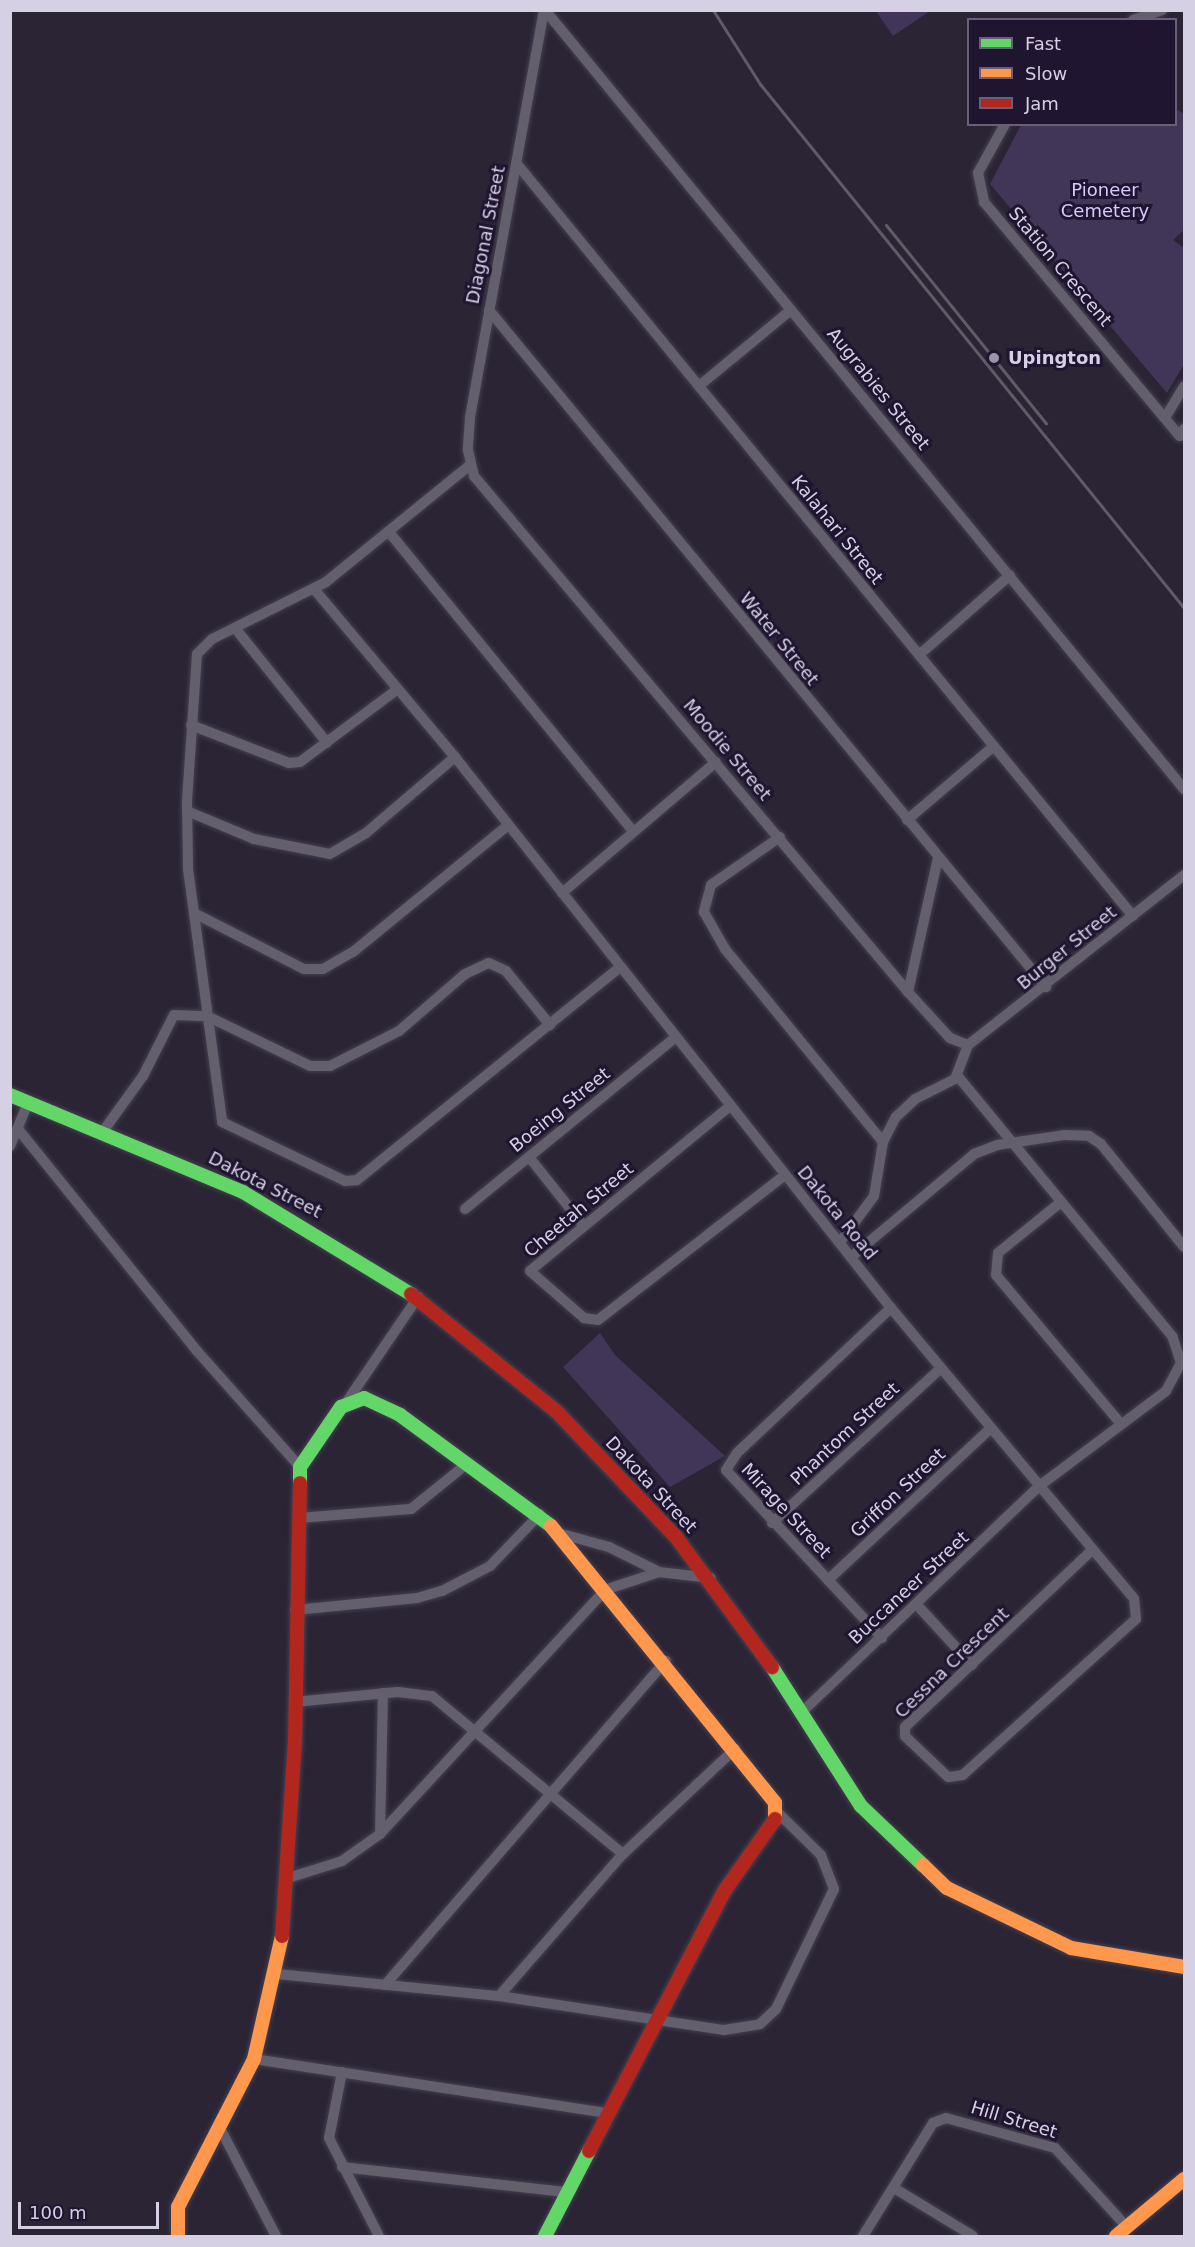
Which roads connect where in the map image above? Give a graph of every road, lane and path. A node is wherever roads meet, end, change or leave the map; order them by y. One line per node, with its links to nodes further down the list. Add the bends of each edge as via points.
1 (544, 10): 5 (street, Diagonal Street); 7 (street, Augrabies Street)
2 (1162, 10): 3 (street)
3 (1139, 18)
4 (1004, 126): 10 (street, Station Crescent, via 978,173 981,196)
5 (517, 164): 6 (street, Diagonal Street); 8 (street, Kalahari Street)
6 (489, 310): 12 (street, Diagonal Street, via 470,418); 26 (street, Water Street)
7 (791, 310): 8 (street); 14 (street, Augrabies Street)
8 (699, 386): 17 (street, Kalahari Street)
9 (1185, 386): 10 (street)
10 (1165, 418): 11 (street, Station Crescent)
11 (1182, 432)
12 (470, 465): 13 (street); 23 (street, Moodie Street, via 488,496)
13 (389, 532): 15 (street); 28 (street)
14 (1010, 575): 17 (street); 24 (street, Augrabies Street)
15 (314, 589): 16 (street); 18 (street, Dakota Road)
16 (235, 628): 19 (street, via 197,654); 20 (street)
17 (919, 655): 21 (street, Kalahari Street)
18 (398, 689): 20 (street); 22 (street, Dakota Road)
19 (191, 725): 20 (street, via 289,763); 25 (street)
20 (327, 743)
21 (994, 746): 26 (street); 34 (street, Kalahari Street)
22 (455, 757): 25 (street, via 366,833 330,854 254,839); 27 (street, Dakota Road)
23 (716, 762): 28 (street); 29 (street, Moodie Street)
24 (1185, 789)
25 (187, 811): 33 (street)
26 (907, 820): 30 (street, Water Street)
27 (507, 826): 32 (street, Dakota Road); 33 (street, via 353,952 323,969 299,967)
28 (634, 832): 32 (street)
29 (780, 837): 37 (street, Moodie Street); 48 (street, via 711,885 703,899 706,917 725,949)
30 (938, 858): 36 (street, Water Street); 37 (street)
31 (1185, 875): 34 (street, Burger Street)
32 (562, 893): 35 (street, Dakota Road)
33 (194, 913): 38 (street)
34 (1133, 916): 36 (street, Burger Street)
35 (620, 968): 39 (street); 40 (street, Dakota Road)
36 (1046, 987): 41 (street, Burger Street)
37 (908, 992): 41 (street, Moodie Street, via 950,1038)
38 (207, 1016): 39 (street, via 310,1066 330,1066 399,1031 465,974 489,963 500,965); 39 (street, via 222,1122 352,1182); 47 (street, via 183,1013 167,1020 143,1076)
39 (550, 1024)
40 (676, 1037): 45 (street, Dakota Road); 51 (street, Boeing Street)
41 (968, 1045): 42 (street)
42 (958, 1076): 48 (street, via 915,1099 896,1117); 50 (street, Buccaneer Street)
43 (10, 1095): 44 (street, Dakota Street)
44 (28, 1103): 46 (street); 47 (street, Dakota Street)
45 (730, 1106): 52 (street, Dakota Road); 55 (street, Cheetah Street)
46 (18, 1129): 49 (street); 66 (street, via 197,1351)
47 (104, 1130): 59 (street, Dakota Street, via 283,1212)
48 (883, 1142): 56 (street, via 874,1196)
49 (10, 1146)
50 (1011, 1146): 53 (street, Buccaneer Street); 57 (street, via 1065,1135 1094,1138); 58 (street, via 997,1144 974,1154)
51 (530, 1157): 54 (street, Boeing Street); 55 (street)
52 (785, 1175): 55 (street, Cheetah Street, via 598,1320 584,1318 530,1271); 56 (street, Dakota Road)
53 (1061, 1202): 63 (street, Buccaneer Street, via 1180,1351 1178,1375 1166,1391); 63 (street, via 998,1253 996,1275)
54 (465, 1209)
55 (584, 1226)
56 (840, 1242): 58 (street, Dakota Road)
57 (1185, 1248)
58 (852, 1257): 60 (street, Dakota Road)
59 (418, 1297): 62 (street); 74 (street, Dakota Street, via 481,1343 557,1412)
60 (891, 1308): 61 (street, Dakota Road); 70 (street, Mirage Street, via 729,1463 728,1476)
61 (941, 1368): 64 (street, Dakota Road); 70 (street, Phantom Street)
62 (348, 1400): 65 (street, via 380,1403); 66 (street)
63 (1120, 1423): 67 (street, Buccaneer Street)
64 (990, 1429): 67 (street, Dakota Road); 75 (street, Griffon Street)
65 (468, 1463): 68 (street); 69 (street, via 411,1509)
66 (300, 1467): 69 (street)
67 (1038, 1487): 72 (street, Dakota Road); 77 (street, Buccaneer Street)
68 (540, 1514): 71 (street); 78 (street, via 490,1566 442,1591 417,1599)
69 (299, 1518): 78 (street)
70 (772, 1523): 75 (street, Mirage Street)
71 (562, 1534): 73 (street, via 609,1547); 76 (street)
72 (1092, 1550): 79 (street, Dakota Road, via 1134,1599); 82 (street, Cessna Crescent)
73 (659, 1572): 74 (street); 76 (street)
74 (711, 1578): 85 (street, Dakota Street)
75 (828, 1580): 80 (street, Mirage Street)
76 (605, 1590): 81 (street); 86 (street)
77 (918, 1606): 80 (street, Buccaneer Street); 82 (street)
78 (295, 1610): 84 (street)
79 (1136, 1619): 82 (street, Cessna Crescent, via 955,1779 938,1770 903,1731)
80 (882, 1638): 85 (street, Buccaneer Street)
81 (666, 1661): 87 (street); 88 (street)
82 (972, 1665)
83 (383, 1693): 84 (street); 86 (street, via 425,1693); 90 (street)
84 (294, 1702): 92 (street)
85 (802, 1712): 93 (street, Dakota Street, via 861,1806 947,1888 1071,1948)
86 (476, 1728): 88 (street); 90 (street)
87 (735, 1749): 89 (street); 91 (street)
88 (551, 1793): 91 (street); 95 (street)
89 (776, 1811): 97 (street, via 768,1832 725,1890); 97 (street, via 821,1855 834,1889 776,2009 760,2024 734,2029)
90 (380, 1834): 92 (street, via 342,1861)
91 (623, 1854): 96 (street)
92 (285, 1879): 94 (street)
93 (1185, 1967)
94 (277, 1974): 95 (street); 98 (street)
95 (385, 1985): 96 (street)
96 (499, 1996): 97 (street)
97 (654, 2021): 100 (street)
98 (254, 2060): 99 (street); 101 (street)
99 (342, 2072): 100 (street); 102 (street, via 328,2131)
100 (606, 2113): 105 (street)
101 (221, 2130): 107 (street, via 178,2207); 108 (street)
102 (342, 2167): 105 (street); 109 (street)
103 (1185, 2179): 106 (street)
104 (894, 2188): 106 (street, Hill Street, via 932,2125 940,2118 960,2120 1055,2148); 111 (street); 112 (street)
105 (565, 2192): 110 (street)
106 (1127, 2227): 113 (street)
107 (177, 2236)
108 (276, 2236)
109 (379, 2236)
110 (545, 2236)
111 (863, 2236)
112 (973, 2236)
113 (1116, 2236)

